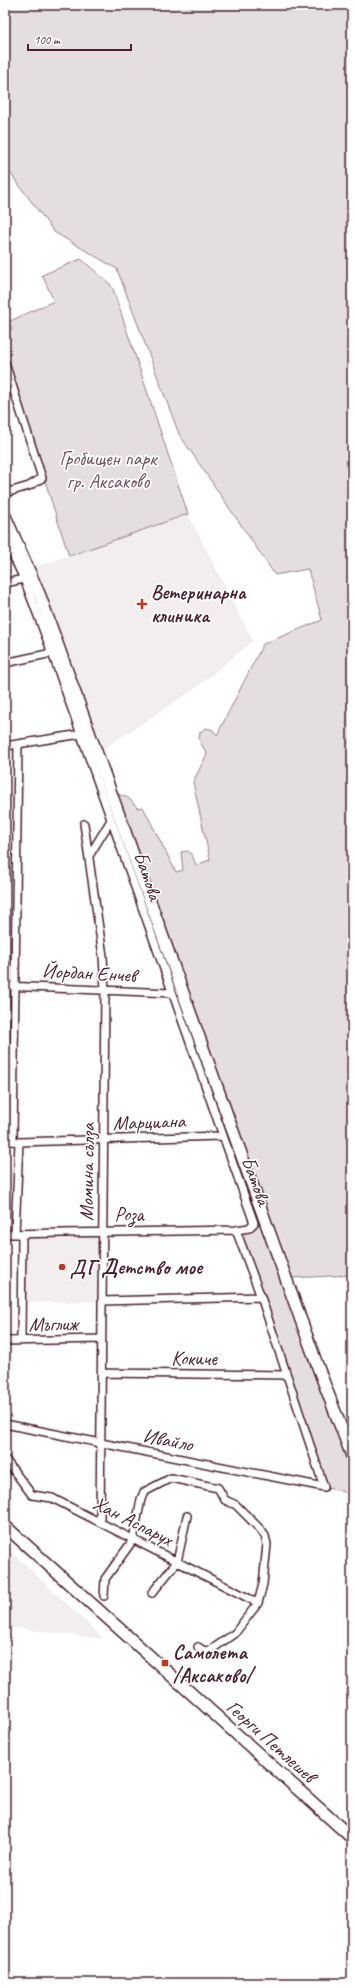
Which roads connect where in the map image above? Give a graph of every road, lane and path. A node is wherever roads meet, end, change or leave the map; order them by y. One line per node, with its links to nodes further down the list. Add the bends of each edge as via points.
1 (5, 363): 2 (street, via 42,478 29,486)
2 (5, 493)
3 (5, 516): 37 (main road, via 40,596 242,1160)
4 (5, 539): 5 (street, Батова)
5 (24, 579): 6 (street); 7 (street, Батова)
6 (5, 583)
7 (52, 653): 8 (street); 9 (street, Батова)
8 (5, 663)
9 (81, 734): 10 (street); 12 (street, Батова)
10 (18, 744): 11 (street); 16 (street)
11 (5, 746)
12 (111, 820): 14 (street); 18 (street, Батова)
13 (84, 824): 14 (street, Момина сълза)
14 (89, 856): 17 (street, Момина сълза, via 103,956)
15 (5, 986): 16 (street, Йордан Енчев)
16 (16, 986): 17 (street, Йордан Енчев); 22 (street)
17 (105, 990): 18 (street, Йордан Енчев); 21 (street, Момина сълза)
18 (171, 993): 19 (street, Батова)
19 (222, 1136): 21 (street, Марциана); 23 (street, Батова)
20 (5, 1140): 22 (street, Марциана)
21 (104, 1140): 22 (street, Марциана); 25 (street, Момина сълза)
22 (16, 1142): 27 (street)
23 (253, 1226): 24 (street, Роза)
24 (236, 1230): 25 (street, Роза); 28 (street, Батова)
25 (102, 1231): 27 (street, Роза); 29 (street, Момина сълза)
26 (5, 1234): 27 (street, Роза)
27 (19, 1234): 32 (street)
28 (261, 1297): 29 (street); 34 (street, Батова)
29 (102, 1301): 30 (street, Момина сълза)
30 (101, 1339): 32 (street, Мъглиж); 33 (street, Момина сълза)
31 (5, 1341): 32 (street, Мъглиж)
32 (21, 1341)
33 (102, 1373): 34 (street, Кокиче); 36 (street, Момина сълза)
34 (286, 1375): 39 (street, Батова)
35 (5, 1424): 36 (street, Ивайло)
36 (101, 1442): 39 (street, Ивайло); 41 (street, Момина сълза)
37 (352, 1456)
38 (5, 1459): 41 (street, Хан Аспарух, via 32,1495 52,1498)
39 (324, 1487)
40 (187, 1516): 44 (street)
41 (100, 1522): 43 (street, Хан Аспарух)
42 (5, 1526): 49 (main road, Георги Петлешев)
43 (133, 1540): 44 (street, Хан Аспарух); 46 (street, via 105,1579); 47 (street, via 142,1495 168,1479 218,1488 224,1500 236,1505 260,1529 266,1540)
44 (177, 1562): 45 (street); 47 (street, Хан Аспарух)
45 (152, 1592)
46 (104, 1596)
47 (258, 1603): 48 (street, via 235,1633 211,1650 204,1651)
48 (198, 1647)
49 (352, 1838)

